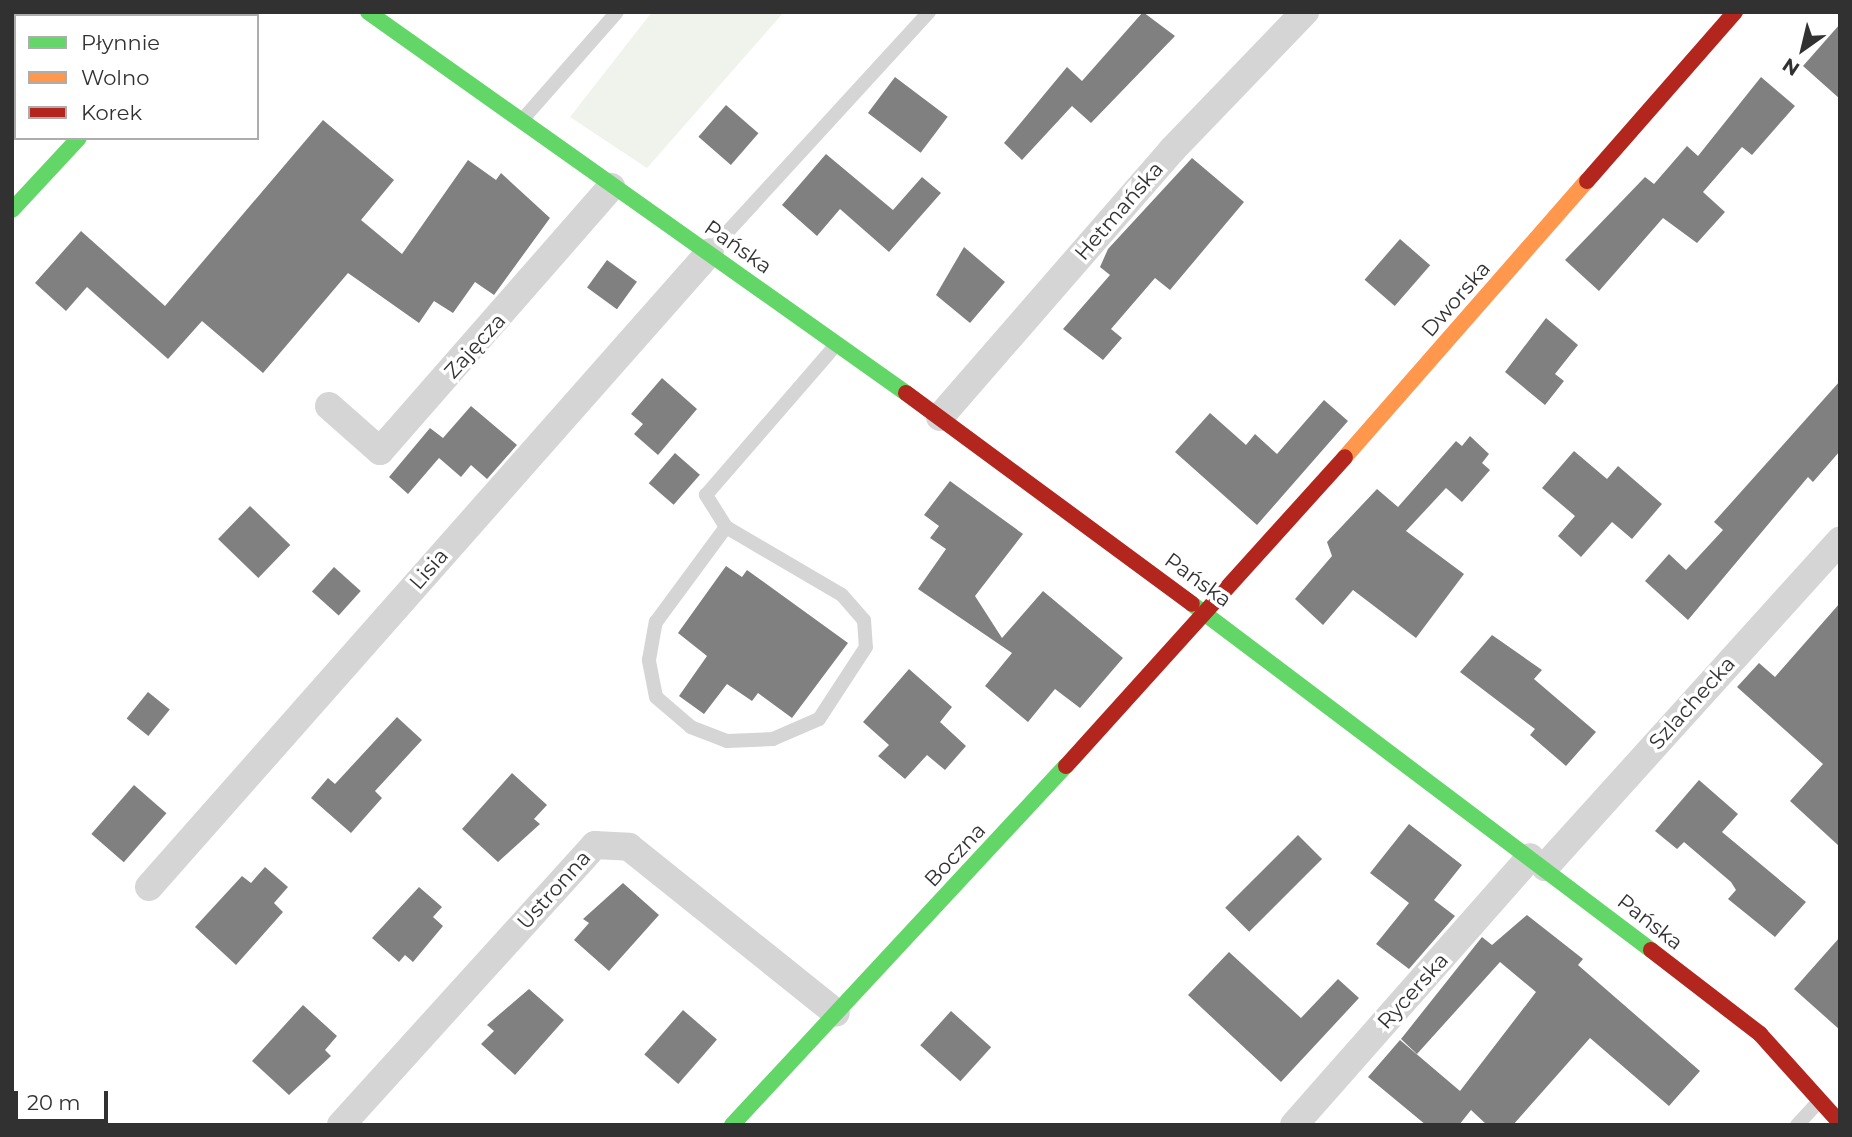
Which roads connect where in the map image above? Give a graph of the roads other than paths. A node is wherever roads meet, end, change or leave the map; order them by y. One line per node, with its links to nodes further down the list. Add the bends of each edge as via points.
1 (368, 12): 7 (street, Pańska)
2 (617, 12): 8 (lane)
3 (929, 12): 14 (lane)
4 (1305, 12): 17 (street, Hetmańska, via 1172,150)
5 (1735, 12): 20 (street, Dworska)
6 (415, 21): 7 (street, Pańska)
7 (502, 104): 8 (street, Pańska)
8 (523, 119): 12 (street, Pańska)
9 (68, 140): 11 (street)
10 (77, 140): 11 (street)
11 (57, 158): 13 (street)
12 (611, 187): 14 (street, Pańska); 16 (street, Zajęcza, via 380,451)
13 (12, 210)
14 (710, 252): 15 (street, Pańska); 22 (street, Lisia)
15 (837, 345): 17 (street, Pańska); 18 (lane, via 706,495)
16 (329, 406)
17 (940, 417): 20 (street, Pańska)
18 (726, 527): 18 (lane, via 842,595 864,620 866,647 819,719 773,739 727,741 691,727 656,697 649,660 656,622)
19 (1840, 540): 21 (street, Szlachecka)
20 (1208, 614): 21 (street, Pańska); 23 (street, Boczna)
21 (1538, 862): 24 (street, Pańska, via 1760,1034); 28 (street, Rycerska)
22 (149, 887)
23 (836, 1013): 26 (street, Ustronna, via 629,847 595,845); 27 (street, Boczna)
24 (1822, 1097): 25 (street, Pańska); 29 (lane)
25 (1840, 1124)
26 (341, 1125)
27 (732, 1125)
28 (1294, 1125)
29 (1797, 1125)

